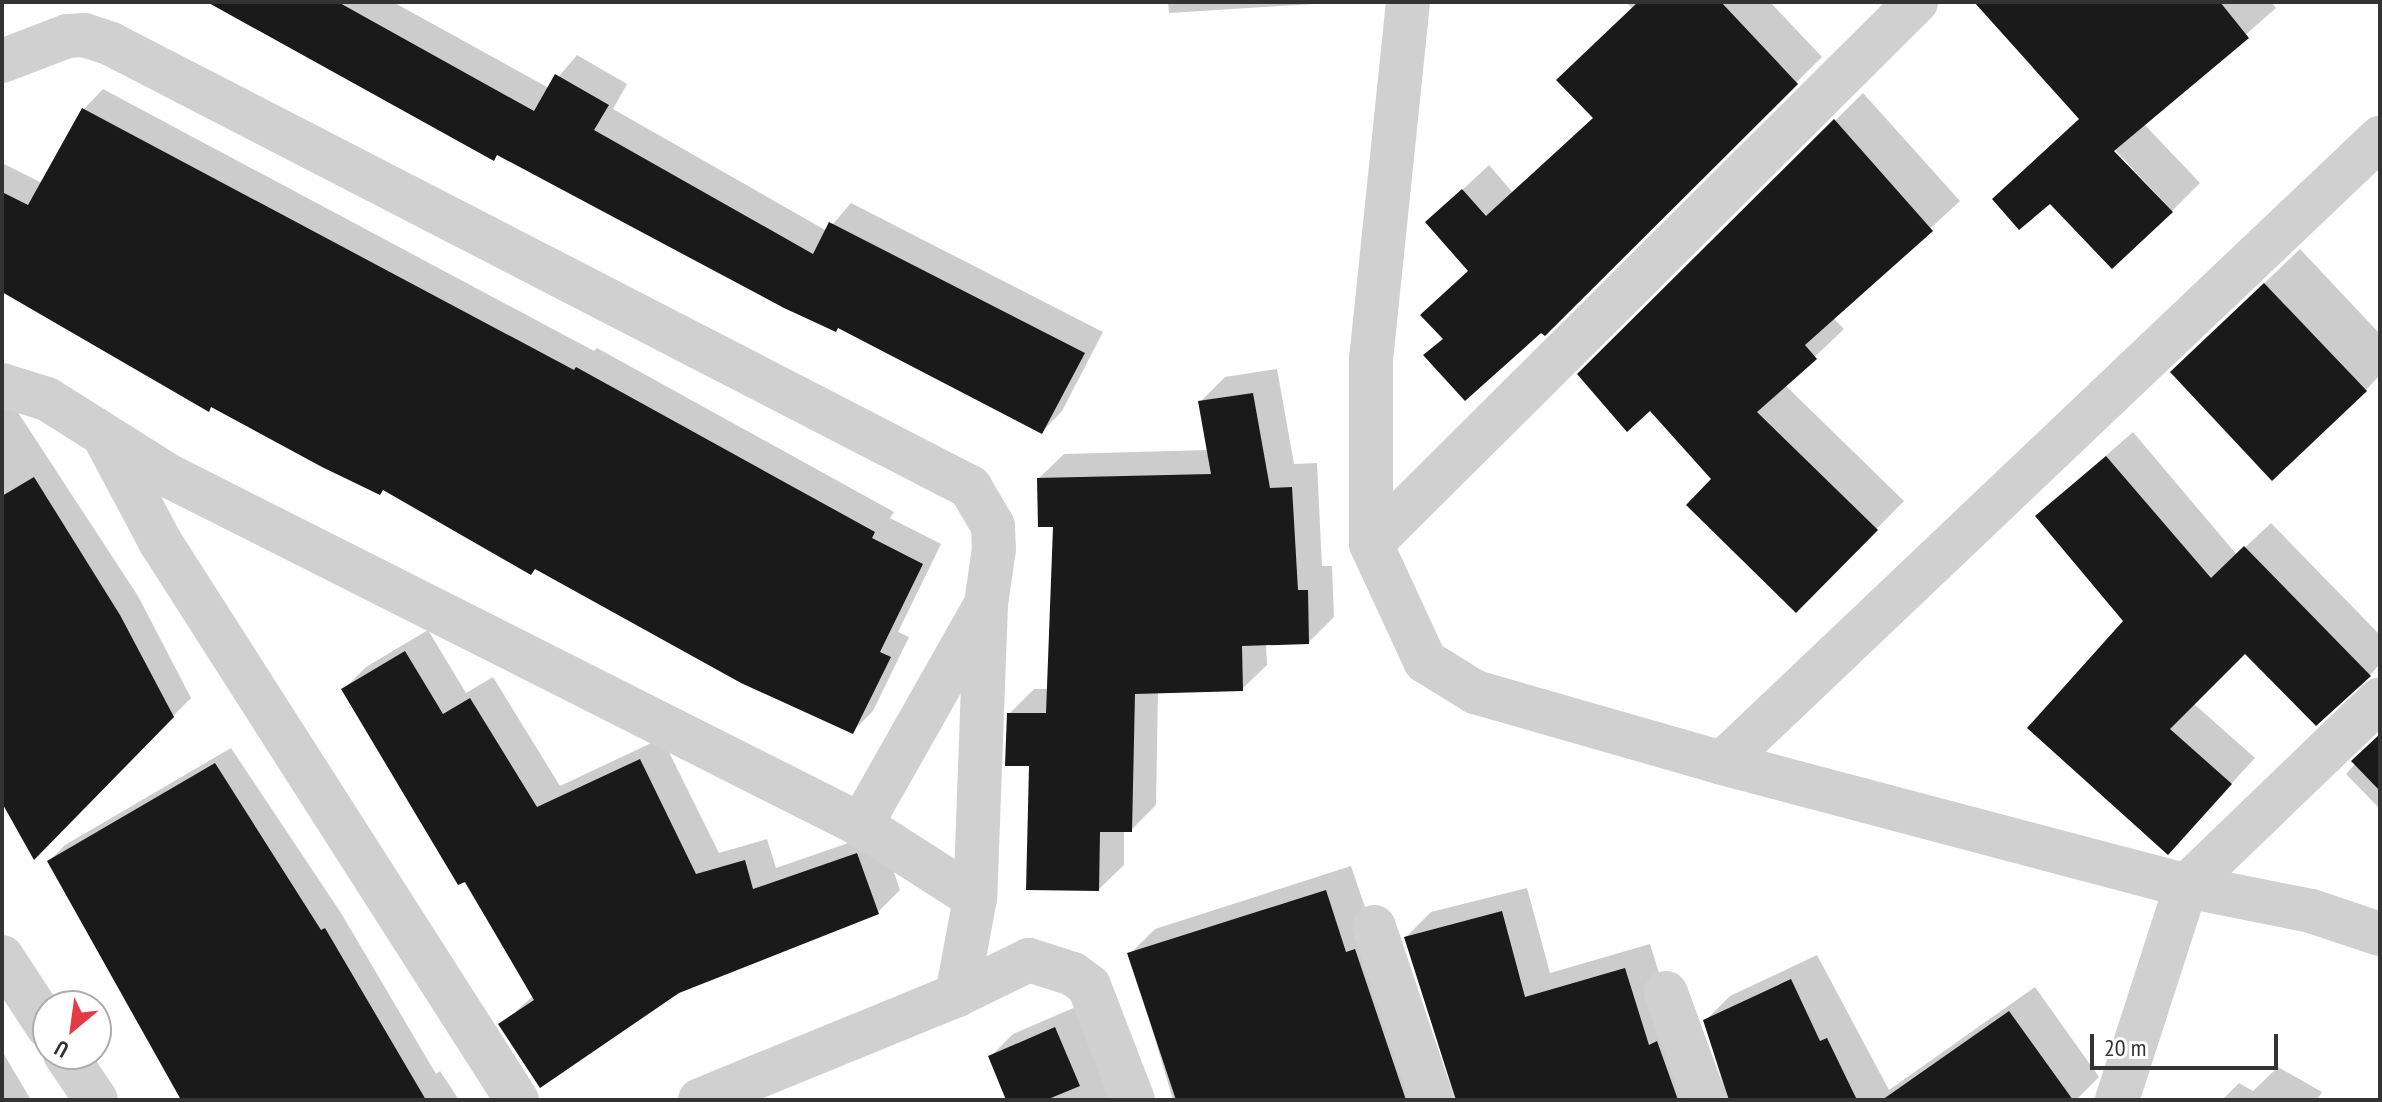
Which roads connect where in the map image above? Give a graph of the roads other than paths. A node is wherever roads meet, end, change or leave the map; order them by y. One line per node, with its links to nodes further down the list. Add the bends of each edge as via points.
1 (1408, 2): 7 (street, via 1371,358)
2 (1916, 2): 7 (street)
3 (2, 61): 8 (street, via 67,36 84,35 111,44 947,473 970,487 993,526)
4 (2380, 138): 10 (street)
5 (2, 385): 6 (street, via 47,399)
6 (104, 436): 11 (street, via 171,477); 22 (street, via 161,543)
7 (1371, 544): 10 (street, via 1425,661 1457,684)
8 (986, 604): 11 (street); 13 (street)
9 (2380, 699): 12 (street)
10 (1722, 763): 12 (street)
11 (861, 825): 13 (street)
12 (2186, 886): 15 (street, via 2311,911); 27 (street)
13 (975, 898): 18 (street)
14 (1374, 927): 25 (street)
15 (2380, 934)
16 (2, 957): 19 (street)
17 (1666, 993): 26 (street)
18 (957, 995): 23 (street); 24 (street, via 1029,960 1073,974 1089,986 1104,1016)
19 (32, 1003)
20 (76, 1070): 21 (street)
21 (96, 1100)
22 (517, 1100)
23 (700, 1100)
24 (1133, 1100)
25 (1432, 1100)
26 (1705, 1100)
27 (2117, 1100)

